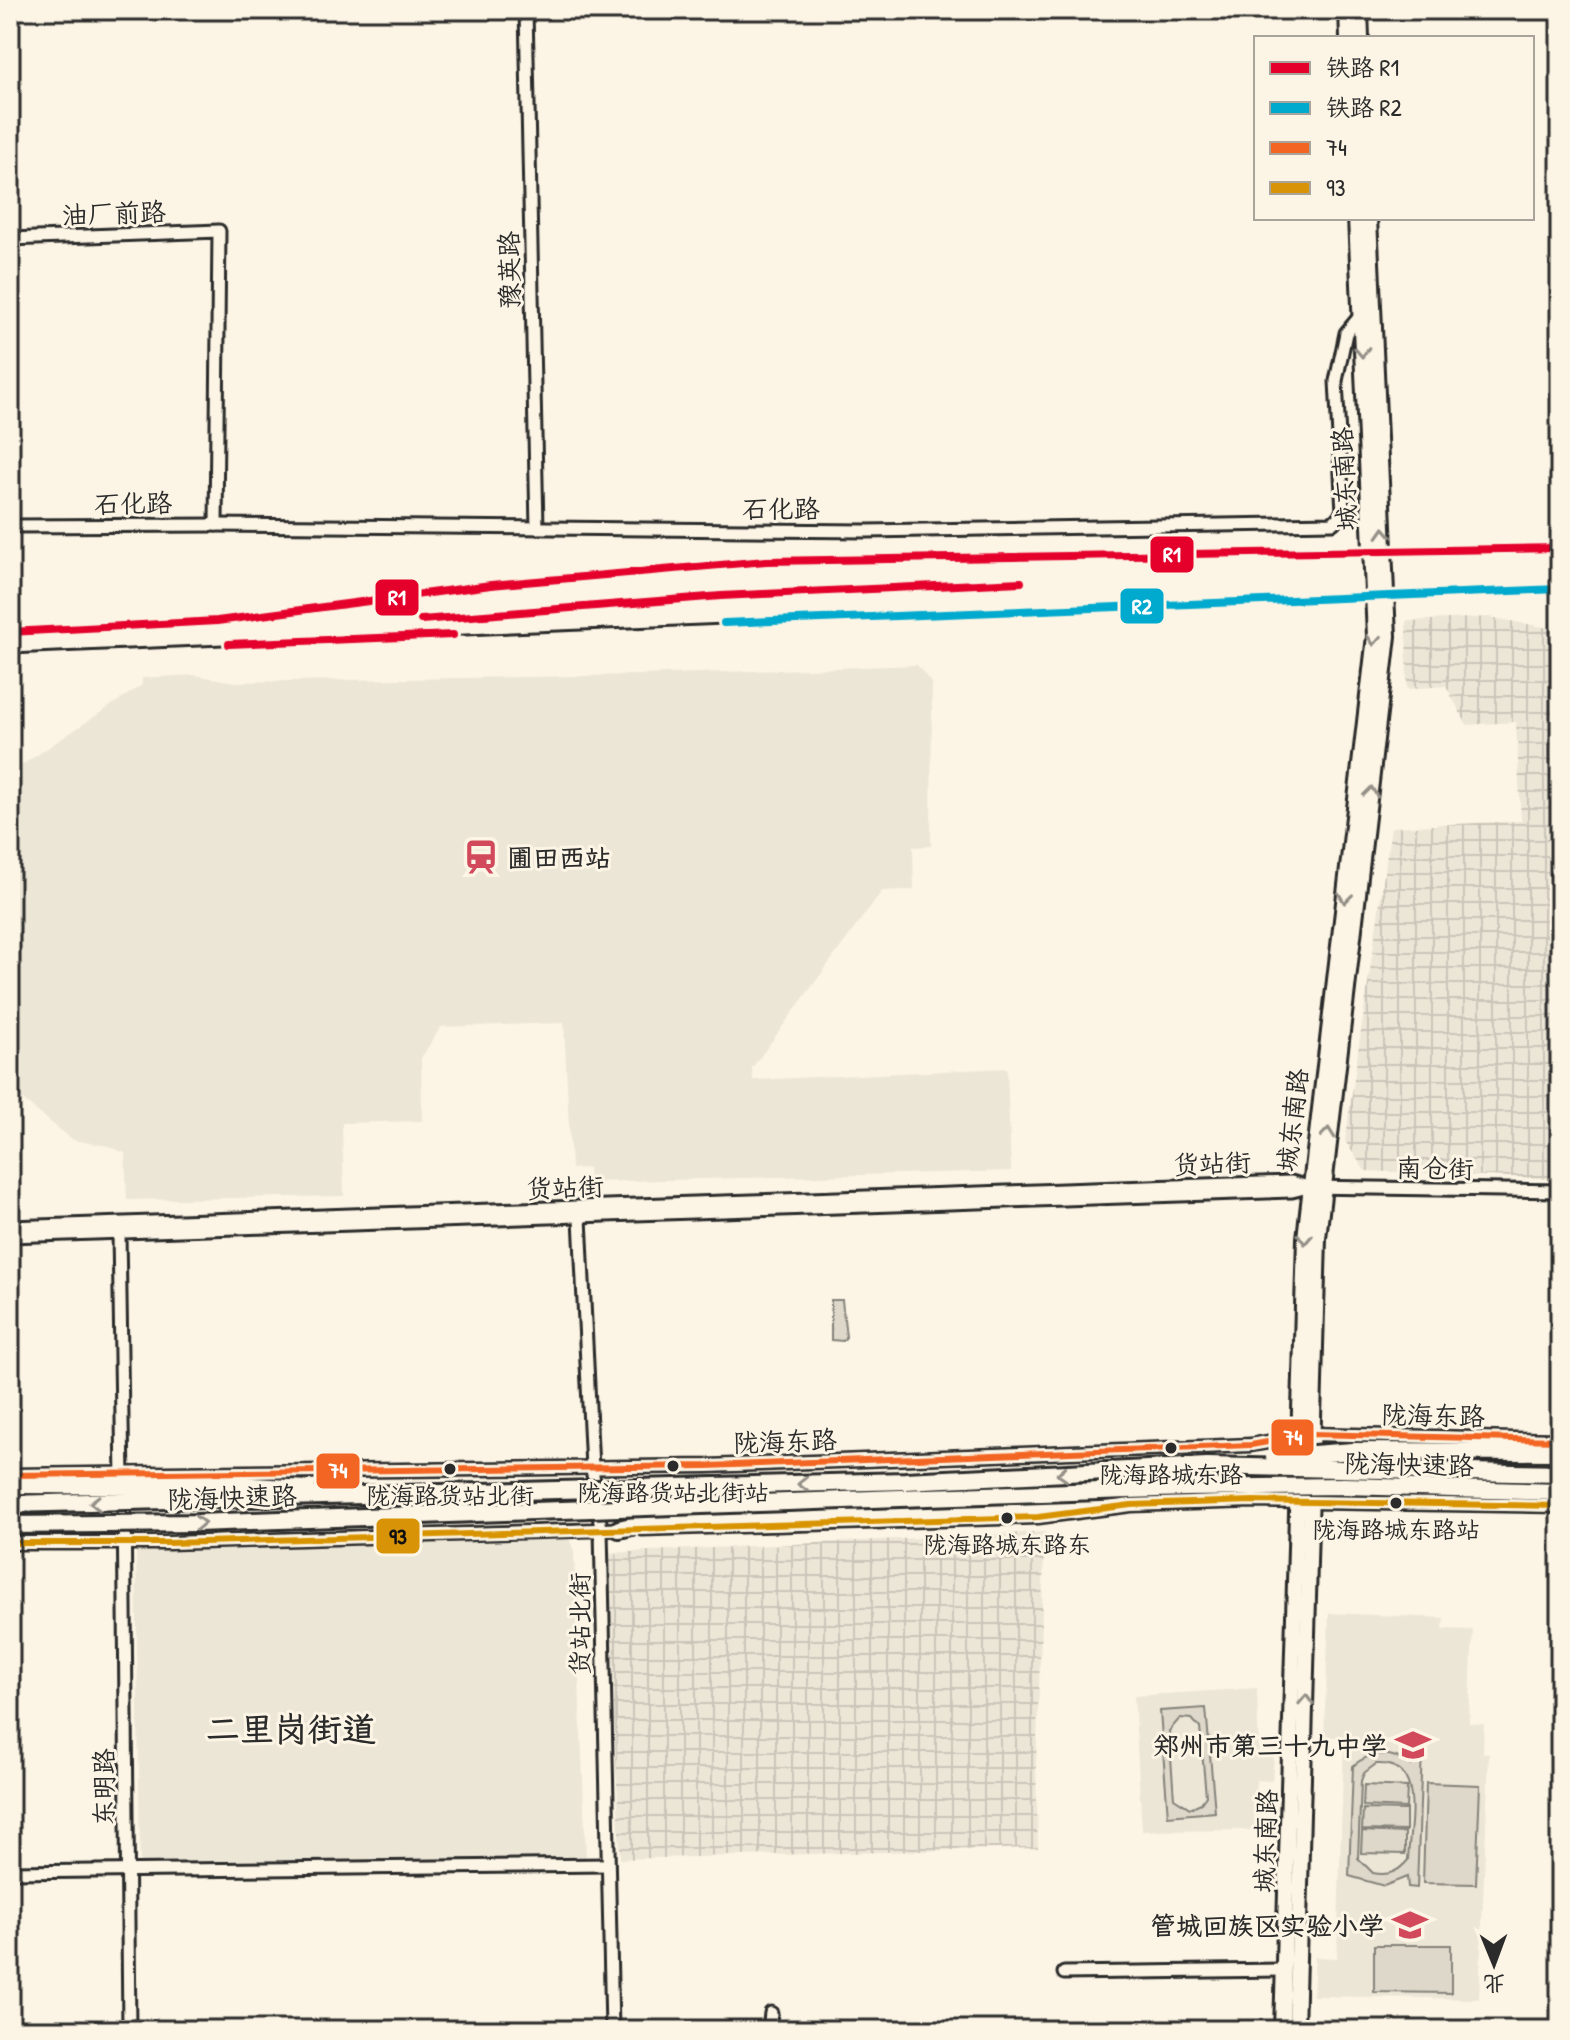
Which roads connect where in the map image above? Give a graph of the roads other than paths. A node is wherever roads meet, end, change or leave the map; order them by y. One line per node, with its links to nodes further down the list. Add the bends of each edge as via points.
1 (526, 10): 12 (street, 豫英路)
2 (1347, 10): 4 (main road)
3 (1360, 10): 5 (main road)
4 (1348, 36)
5 (1361, 36)
6 (1356, 220): 9 (main road, 城东南路)
7 (1369, 220): 13 (main road, 城东南路, one-way to 7, via 1388,636)
8 (10, 239): 10 (street, 油厂前路, via 219,231)
9 (1361, 315): 12 (street, 石化路, via 1346,333 1336,381 1343,512 1333,523 867,531); 13 (main road, 城东南路, one-way to 13, via 1375,636)
10 (216, 525): 11 (street, 石化路); 12 (street, 石化路)
11 (10, 526)
12 (537, 528)
13 (1315, 1187): 14 (street, 南仓街); 15 (street, 货站街); 16 (street, 货站街, via 1291,1182); 19 (main road, 城东南路)
14 (1560, 1191)
15 (580, 1218): 17 (street, 货站街); 22 (street, 货站北街)
16 (10, 1227)
17 (119, 1233): 18 (street, 货站街); 24 (street, 东明路)
18 (10, 1236)
19 (1305, 1436): 20 (street, 陇海东路); 22 (street, 陇海东路, via 1193,1448); 31 (main road, 城东南路)
20 (1560, 1440)
21 (1560, 1452): 23 (highway, bridge, via 1353,1451 1208,1460)
22 (592, 1468): 24 (street, 陇海东路); 35 (street, 货站北街)
23 (1133, 1471): 25 (highway, 陇海快速路, bridge, via 1284,1466); 30 (highway, 陇海快速路, one-way to 30, bridge)
24 (123, 1474): 26 (street, 陇海东路); 38 (street, 东明路)
25 (1560, 1474)
26 (10, 1475)
27 (10, 1485): 30 (highway, bridge, via 252,1486)
28 (1147, 1489): 29 (highway, 陇海快速路, bridge, via 1344,1486); 34 (highway, 陇海快速路, one-way to 28, bridge); 36 (highway, bridge, via 1116,1499 1043,1507 657,1520)
29 (1560, 1492)
30 (381, 1496): 32 (highway, 陇海快速路, one-way to 32, bridge)
31 (1304, 1501): 33 (street); 36 (street, via 1131,1505 1038,1517); 42 (main road, 城东南路); 49 (main road, 城东南路, one-way to 31)
32 (10, 1504)
33 (1560, 1506)
34 (10, 1525)
35 (601, 1529): 36 (street); 38 (street); 39 (street, 货站北街)
36 (619, 1529)
37 (10, 1543): 38 (street)
38 (126, 1544): 40 (street, 东明路)
39 (607, 1865): 40 (street); 46 (street, 货站北街)
40 (125, 1871): 41 (street); 45 (street, 东明路)
41 (10, 1872)
42 (1285, 1970): 43 (street); 48 (main road, 城东南路)
43 (1064, 1973)
44 (771, 2013): 47 (street)
45 (129, 2030)
46 (612, 2030)
47 (769, 2030)
48 (1282, 2030)
49 (1296, 2030)

